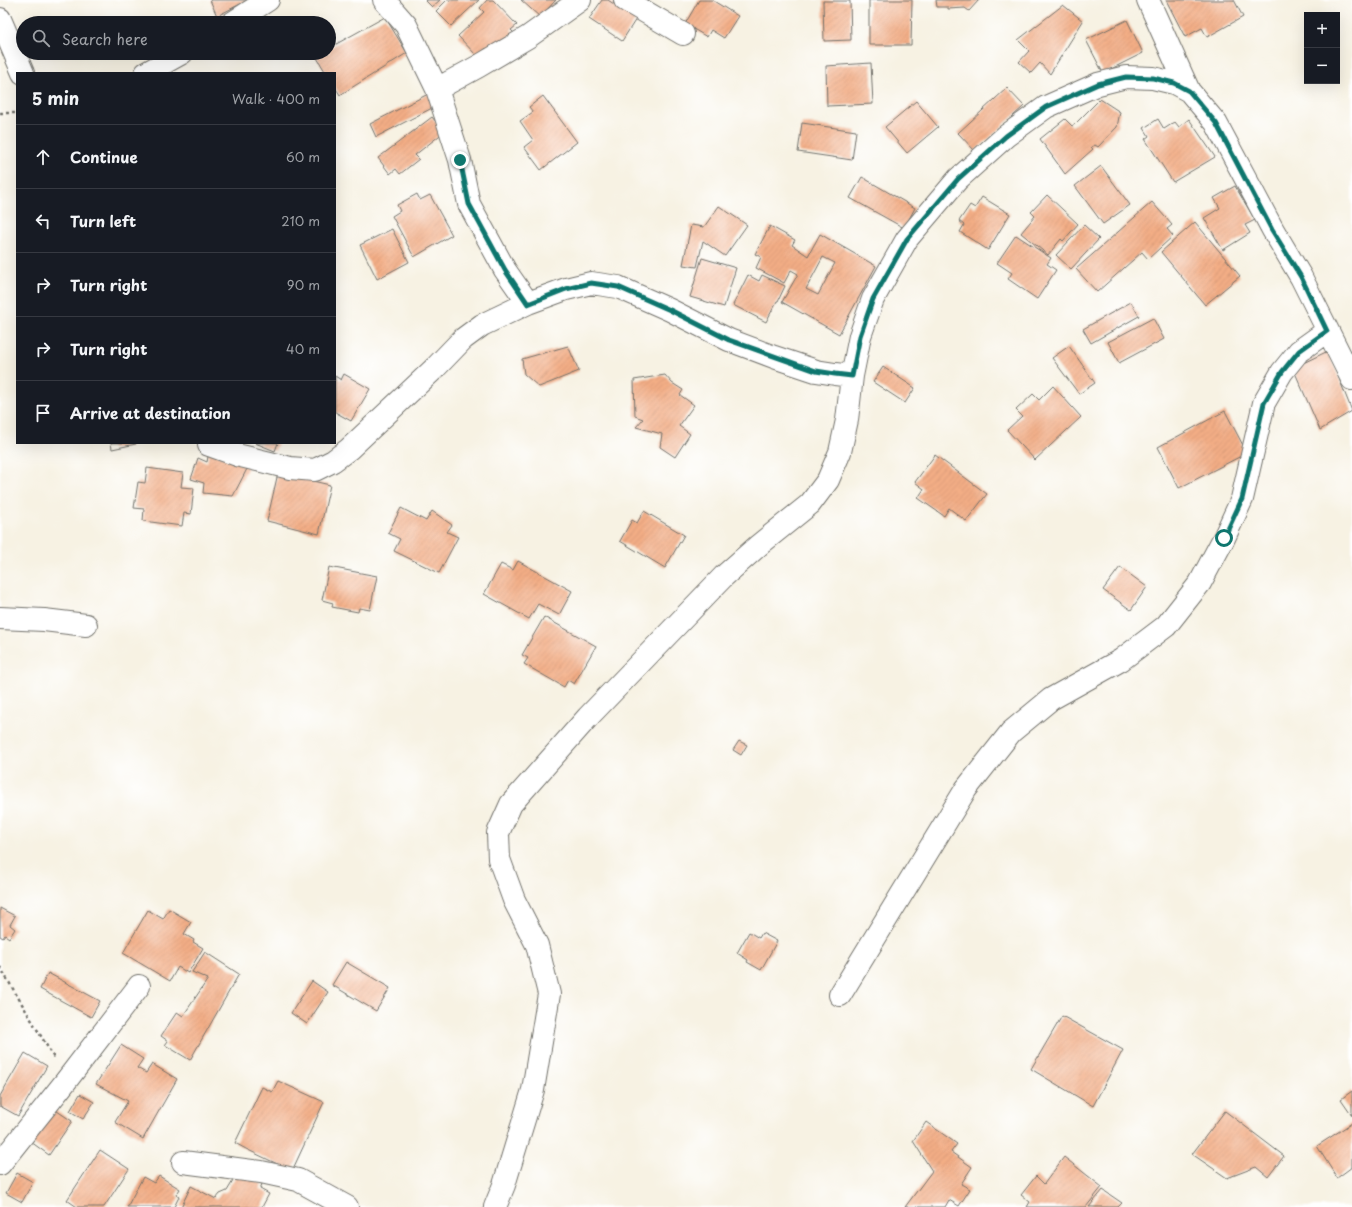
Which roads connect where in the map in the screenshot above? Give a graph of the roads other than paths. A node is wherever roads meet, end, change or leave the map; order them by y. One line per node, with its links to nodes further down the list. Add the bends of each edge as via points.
1 (268, 0): 6 (street)
2 (384, 0): 14 (street, via 406,25)
3 (580, 0): 14 (street, via 528,37)
4 (625, 0): 8 (street)
5 (1148, 0): 15 (street)
6 (243, 16)
7 (0, 19): 9 (street)
8 (683, 34)
9 (16, 57)
10 (17, 60): 12 (street)
11 (169, 60): 13 (street)
12 (23, 72)
13 (148, 72)
14 (437, 89): 16 (street, via 460,160 469,204 505,270)
15 (1189, 91): 17 (street, via 1216,123 1272,230 1301,277); 18 (street, via 1174,83 1153,78 1126,77 1098,84 1046,107 1006,136 958,179 907,239 873,299 860,336)
16 (528, 304): 18 (street, via 566,289 591,283 618,287 729,340 816,371); 20 (street, via 482,325 463,338 349,449 315,470 290,468)
17 (1327, 331): 19 (street); 24 (street, via 1299,351 1282,372 1264,403 1242,499 1200,583 1166,626 1121,660 1051,699 1011,732 966,789)
18 (852, 376): 28 (street, via 840,452 828,480 810,504 724,576 588,717 511,804 498,833 499,859 514,900 537,945 550,994 534,1090)
19 (1352, 379)
20 (208, 445)
21 (0, 618): 22 (street)
22 (86, 625)
23 (139, 986): 26 (street)
24 (840, 994)
25 (183, 1162): 27 (street, via 261,1172 298,1180)
26 (0, 1164)
27 (347, 1207)
28 (495, 1207)

